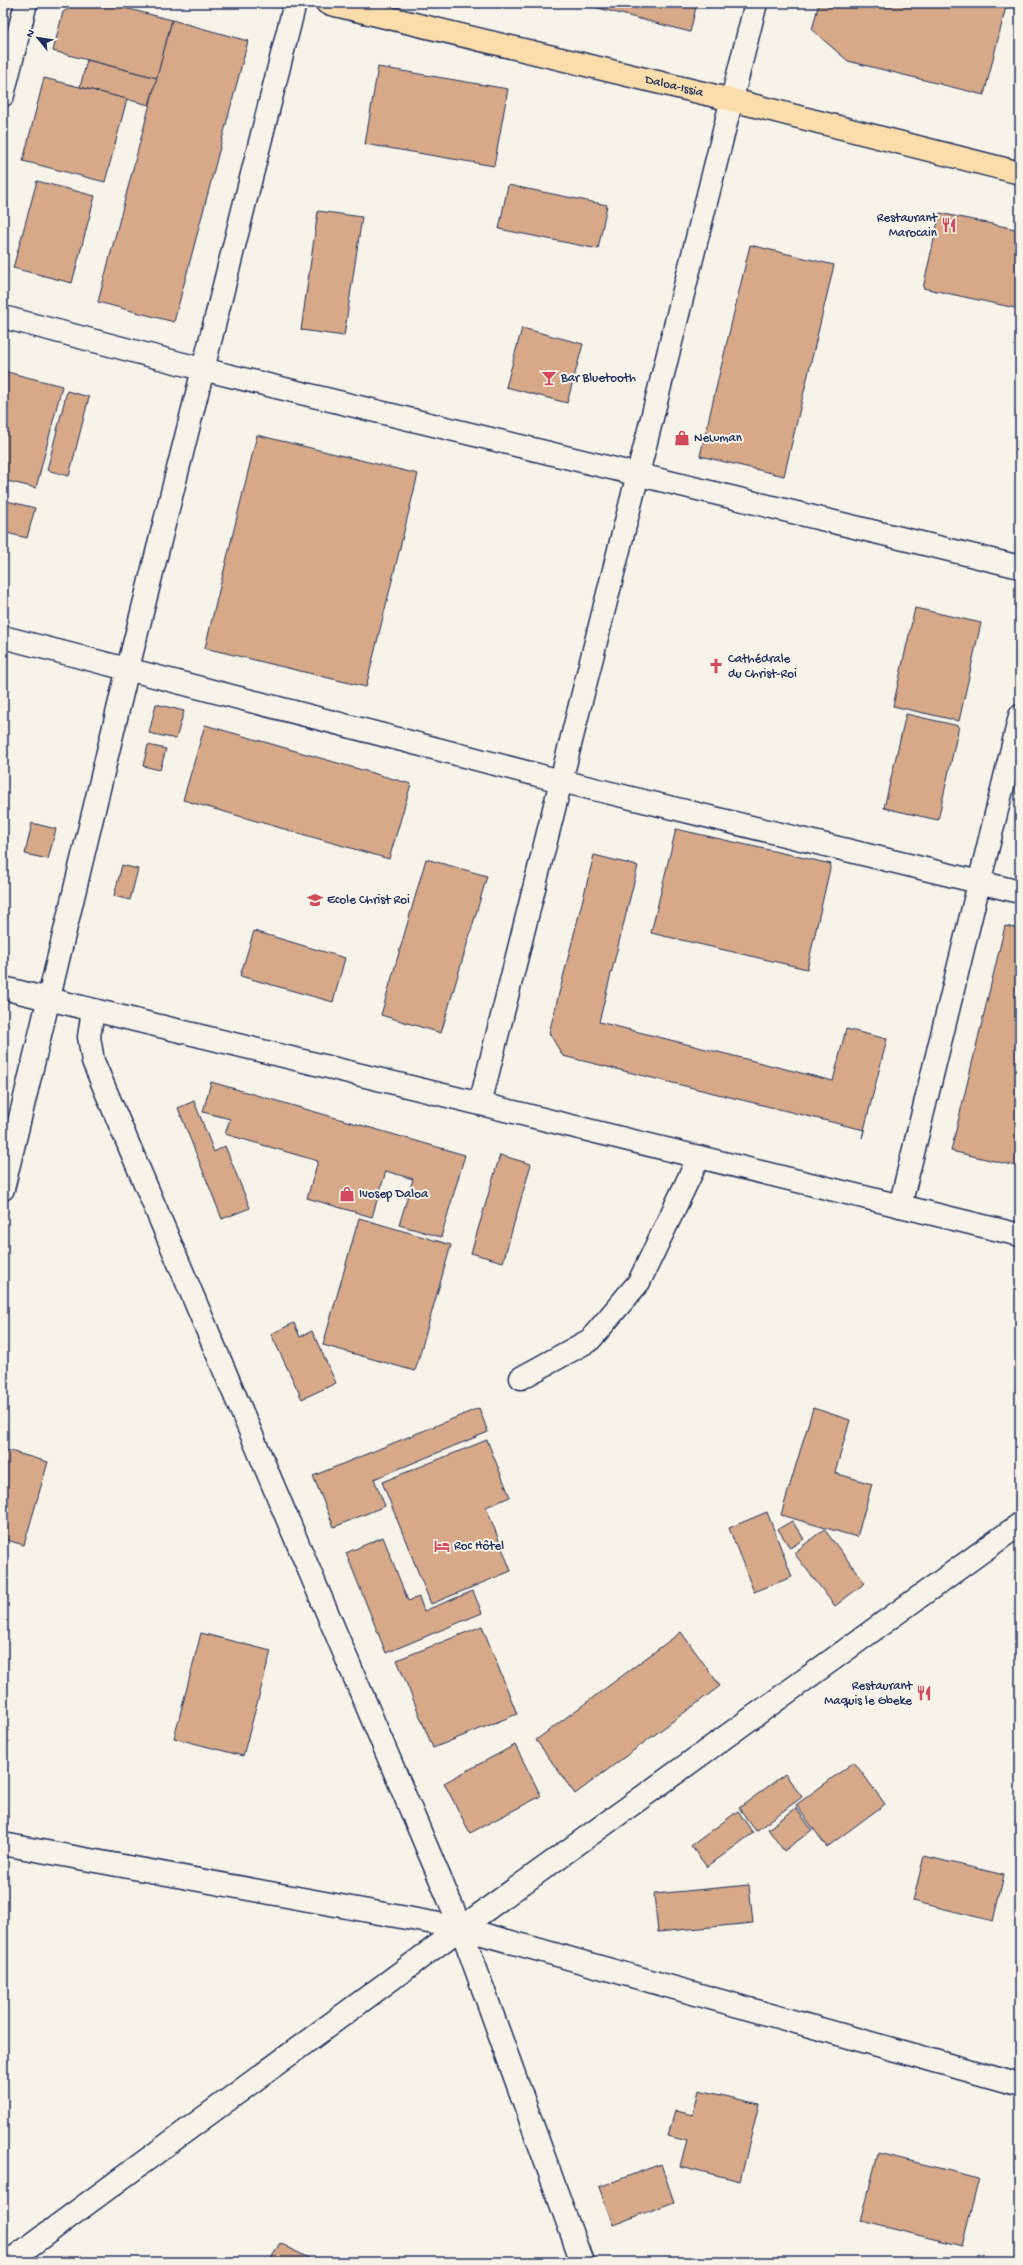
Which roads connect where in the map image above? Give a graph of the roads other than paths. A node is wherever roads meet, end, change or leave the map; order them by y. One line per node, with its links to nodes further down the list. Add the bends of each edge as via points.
1 (26, 3): 5 (street)
2 (295, 3): 9 (street)
3 (327, 3): 6 (main road, Daloa-Issia)
4 (756, 3): 6 (street)
5 (3, 95)
6 (732, 100): 7 (main road, Daloa-Issia); 10 (street)
7 (1020, 173)
8 (3, 317): 9 (street)
9 (202, 369): 10 (street); 13 (street)
10 (639, 475): 11 (street); 15 (street)
11 (1020, 567)
12 (3, 637): 13 (street)
13 (128, 668): 15 (street); 19 (street)
14 (1020, 716): 16 (street)
15 (561, 781): 16 (street); 21 (street)
16 (979, 882): 17 (street); 24 (street)
17 (1020, 892)
18 (3, 988): 19 (street)
19 (48, 999): 20 (street); 23 (street)
20 (93, 1010): 21 (street); 29 (street, via 89,1037 93,1061)
21 (480, 1104): 22 (street)
22 (700, 1157): 24 (street); 26 (street, via 638,1282 590,1340)
23 (3, 1189)
24 (900, 1206): 25 (street)
25 (1020, 1235)
26 (521, 1378)
27 (1020, 1524): 29 (street)
28 (3, 1844): 29 (street)
29 (462, 1928): 30 (street); 31 (street); 32 (street)
30 (1020, 2085)
31 (8, 2262)
32 (582, 2262)

